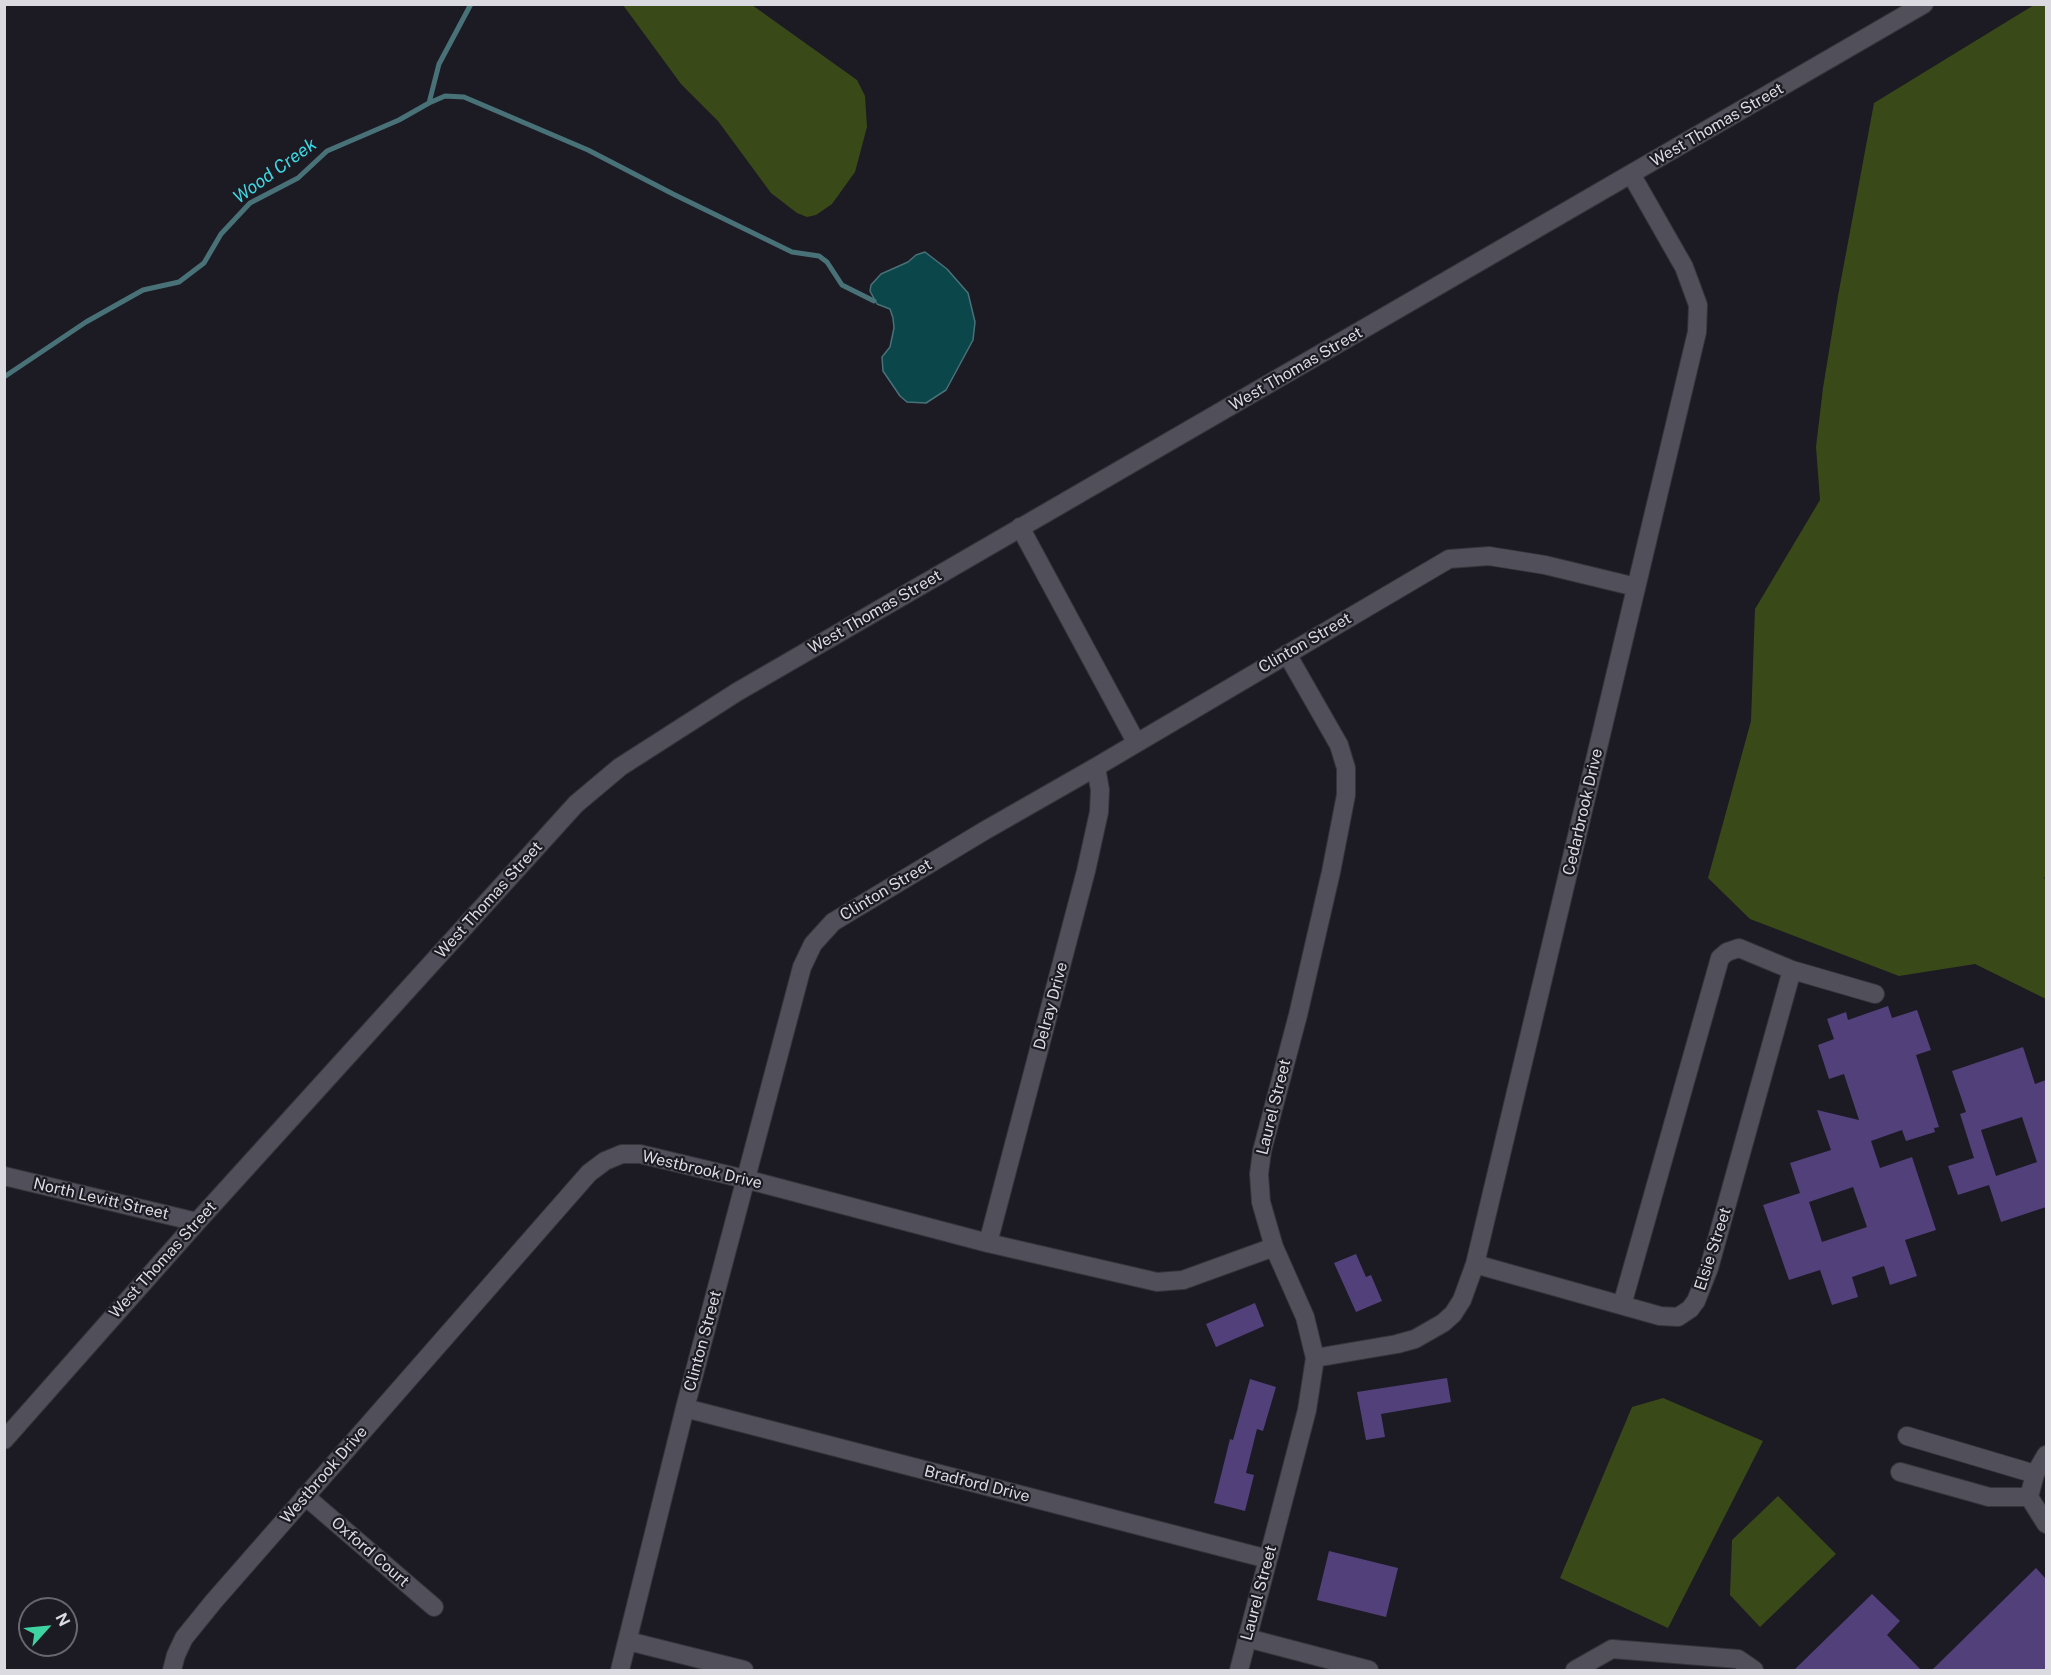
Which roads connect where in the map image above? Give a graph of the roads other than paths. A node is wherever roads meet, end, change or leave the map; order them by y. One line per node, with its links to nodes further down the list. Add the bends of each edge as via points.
1 (1923, 4): 2 (street, West Thomas Street)
2 (1631, 174): 3 (street, West Thomas Street); 4 (street, Cedarbrook Drive, via 1684,267 1698,305 1697,332)
3 (1020, 527): 6 (street); 12 (street, West Thomas Street, via 737,692 620,767 576,804)
4 (1636, 587): 5 (street, Clinton Street, via 1489,556 1449,559); 15 (street, Cedarbrook Drive)
5 (1287, 654): 6 (street, Clinton Street); 14 (street, Laurel Street, via 1339,745 1346,768 1346,795 1298,1016 1262,1151 1261,1202)
6 (1136, 742): 7 (street, Clinton Street)
7 (1096, 767): 11 (street, Clinton Street, via 833,921 813,944 802,967); 13 (street, Delray Drive, via 1099,812 1086,871)
8 (1792, 970): 9 (street); 16 (street, Elsie Street, via 1709,1268 1696,1301 1678,1317); 16 (street, via 1738,948 1720,958)
9 (1875, 994)
10 (4, 1176): 12 (street, North Levitt Street)
11 (745, 1179): 13 (street, Westbrook Drive); 18 (street, Clinton Street); 24 (street, Westbrook Drive, via 640,1154 622,1154 605,1161 589,1173)
12 (197, 1221): 20 (street, West Thomas Street)
13 (988, 1243): 14 (street, Westbrook Drive, via 1157,1282 1183,1280)
14 (1274, 1247): 17 (street, Laurel Street, via 1305,1317)
15 (1475, 1264): 16 (street, Elsie Street); 17 (street, Cedarbrook Drive, via 1462,1300 1443,1323 1397,1344)
16 (1622, 1305)
17 (1315, 1358): 27 (street, Laurel Street, via 1307,1410)
18 (685, 1408): 27 (street, Bradford Drive); 30 (street, Clinton Street)
19 (1907, 1436): 23 (street)
20 (4, 1440)
21 (2046, 1455): 23 (street)
22 (1900, 1472): 25 (street, via 1989,1497)
23 (2035, 1473): 25 (street)
24 (305, 1496): 28 (street, Oxford Court); 31 (street, Westbrook Drive, via 184,1638)
25 (2029, 1497): 26 (street)
26 (2046, 1524)
27 (1268, 1559): 29 (street, Laurel Street)
28 (434, 1607)
29 (1247, 1638): 34 (street, Laurel Street); 35 (street)
30 (628, 1641): 32 (street, Clinton Street); 33 (street)
31 (172, 1671)
32 (620, 1671)
33 (744, 1671)
34 (1239, 1671)
35 (1369, 1671)
36 (1575, 1671): 37 (street, via 1612,1649 1738,1659)
37 (1754, 1671)

